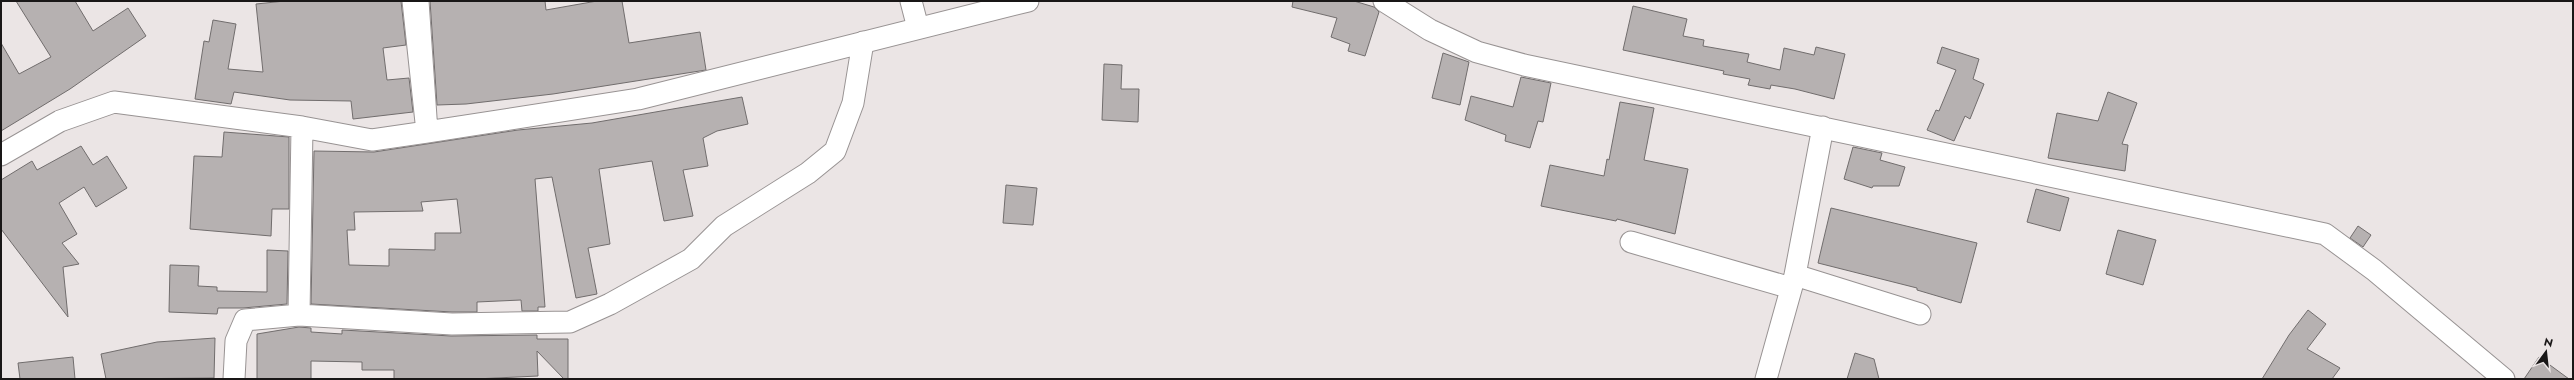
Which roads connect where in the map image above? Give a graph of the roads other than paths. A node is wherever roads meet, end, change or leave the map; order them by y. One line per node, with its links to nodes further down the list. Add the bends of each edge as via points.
1 (413, 1): 10 (street)
2 (418, 1): 10 (street)
3 (911, 1): 6 (street)
4 (1028, 1): 6 (street)
5 (1384, 1): 9 (street, via 1430,30 1478,52 1524,65)
6 (918, 28): 7 (street)
7 (863, 42): 10 (street, via 638,99); 15 (street, via 853,103 835,151 808,173 724,226 691,259 610,304 570,322 452,324)
8 (302, 127): 10 (street, via 372,140); 11 (street, via 114,102 60,121); 15 (street)
9 (1823, 127): 13 (street); 18 (street, via 2326,234 2374,270)
10 (427, 132)
11 (1, 154)
12 (1631, 242): 13 (street)
13 (1793, 281): 14 (street); 17 (street)
14 (1920, 314)
15 (299, 315): 16 (street, via 245,320 236,341)
16 (234, 379)
17 (1766, 379)
18 (2504, 379)

